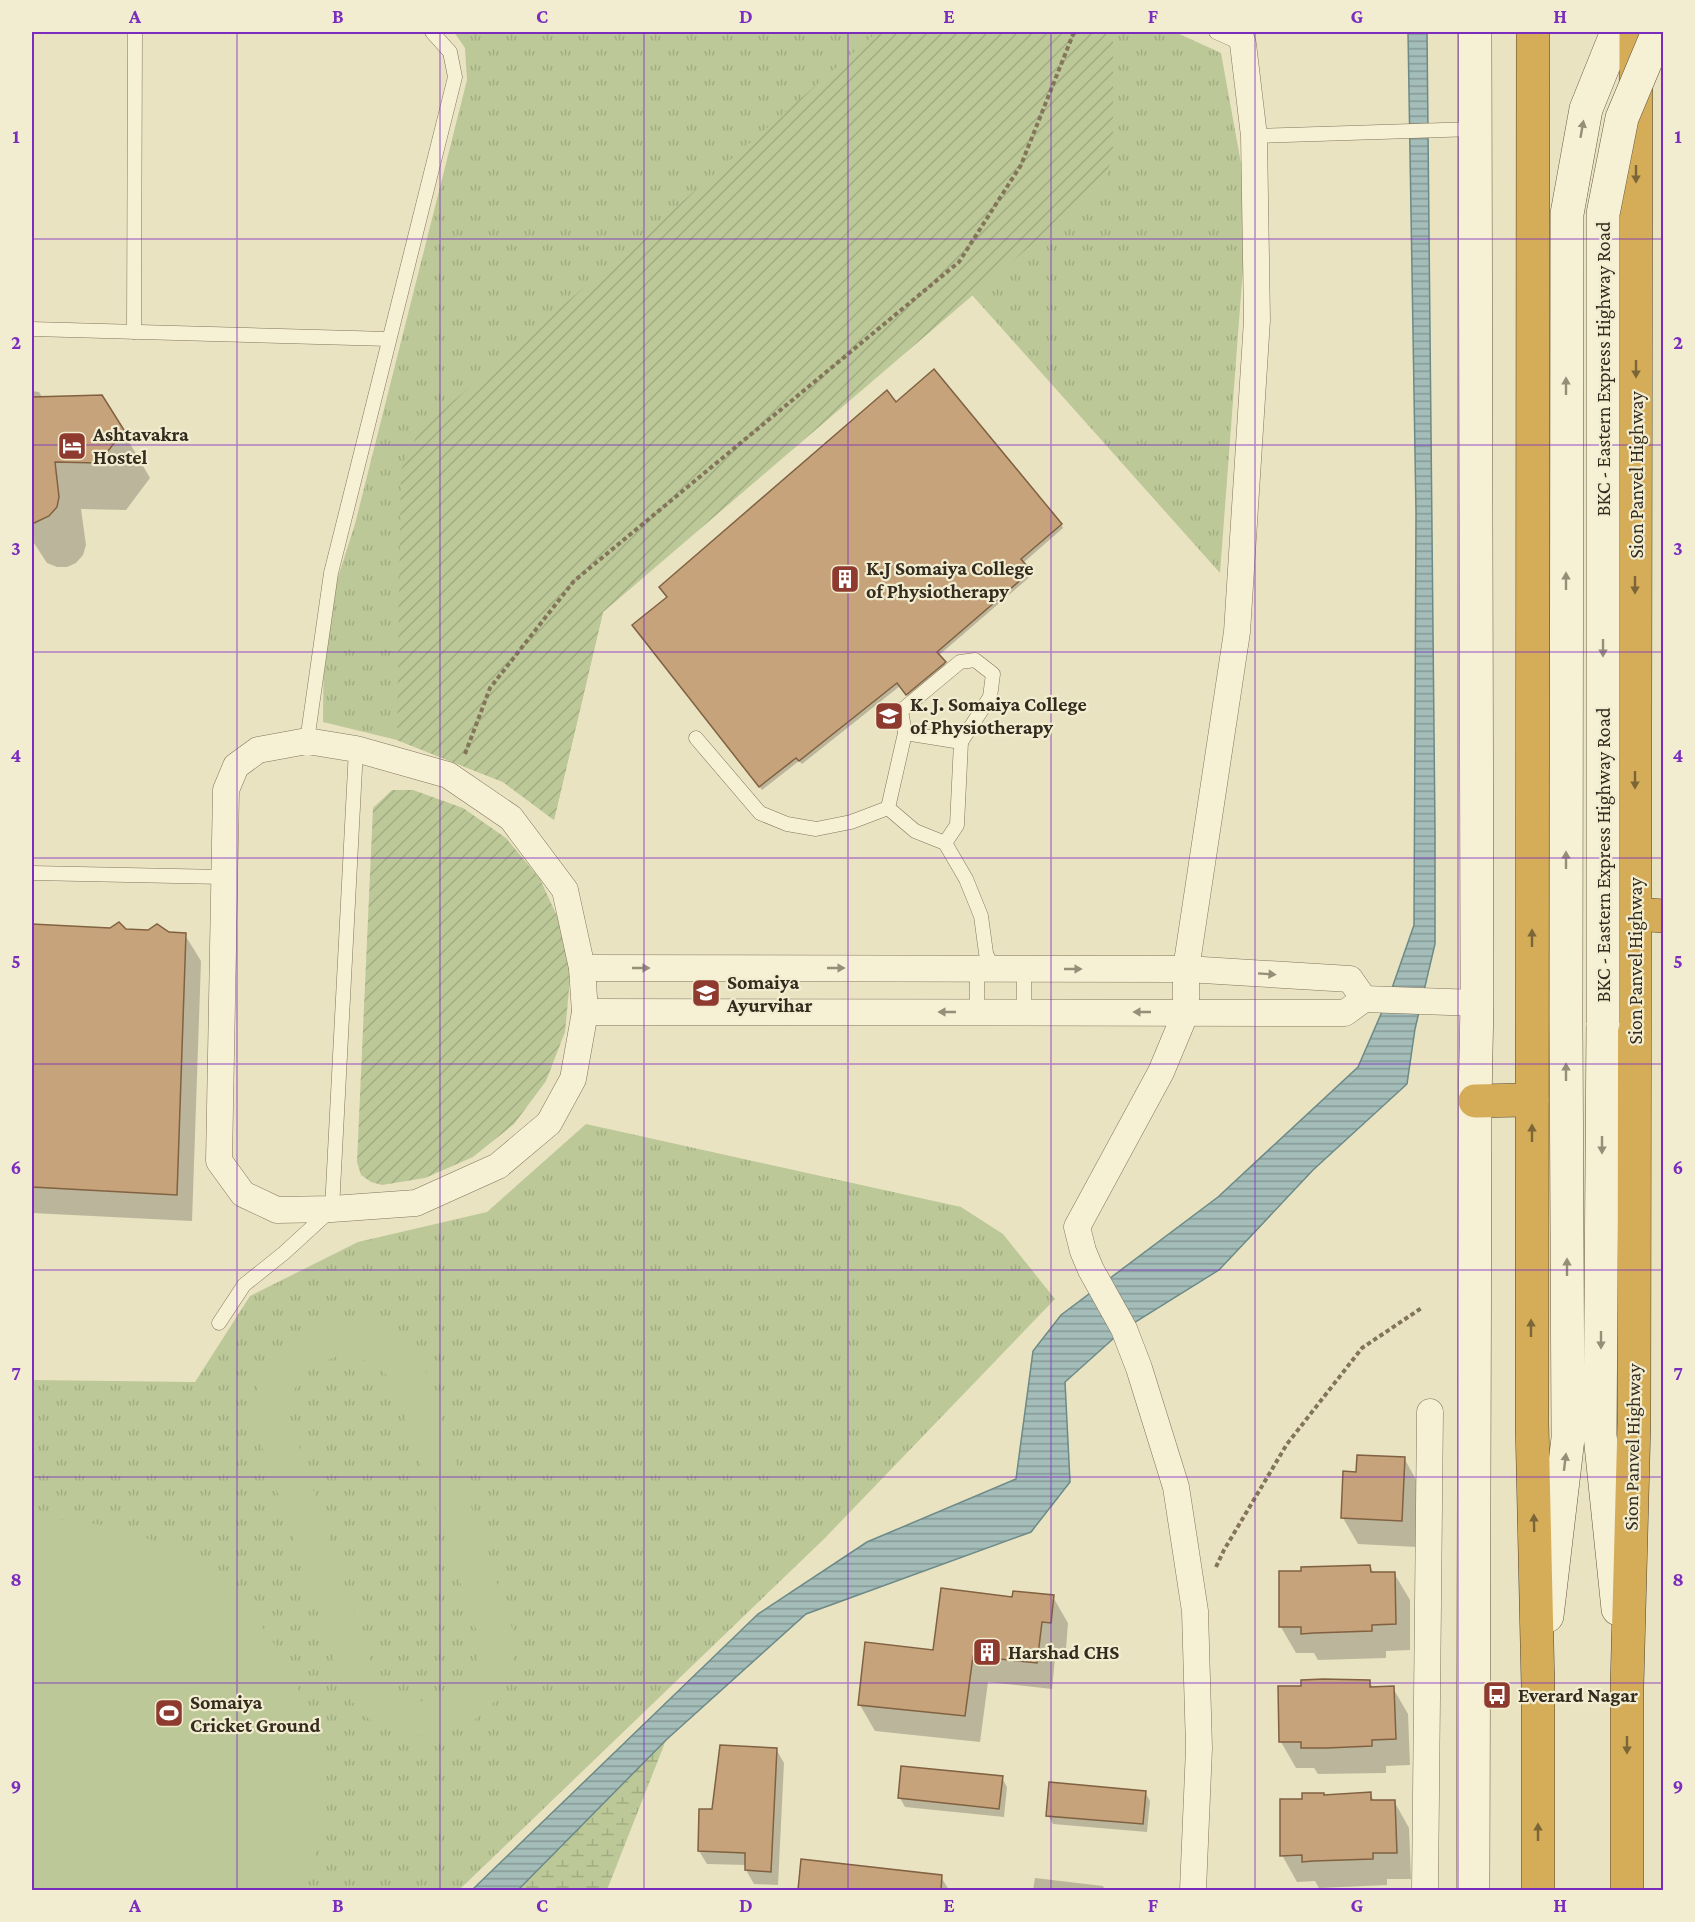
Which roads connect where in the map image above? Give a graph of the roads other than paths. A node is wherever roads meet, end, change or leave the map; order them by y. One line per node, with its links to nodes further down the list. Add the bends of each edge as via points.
1 (135, 32): 13 (lane)
2 (432, 32): 14 (lane, via 450,52 455,77)
3 (1216, 32): 9 (lane)
4 (1475, 32): 10 (main road)
5 (1533, 32): 35 (highway, one-way to 5)
6 (1617, 32): 40 (main road, BKC - Eastern Express Highway Road, one-way to 6, via 1568,1438 1567,214 1586,109)
7 (1636, 32): 24 (highway, Sion Panvel Highway, one-way to 24)
8 (1659, 32): 41 (main road, BKC - Eastern Express Highway Road, one-way to 41, bridge, via 1622,118 1603,214 1600,1435)
9 (1241, 38): 11 (street)
10 (1475, 129): 11 (lane); 30 (main road)
11 (1254, 136): 28 (street, via 1257,320 1237,632)
12 (32, 329): 13 (lane)
13 (134, 332): 14 (lane)
14 (390, 339): 17 (lane, via 331,573)
15 (905, 733): 18 (lane); 18 (lane, via 901,711 960,662 975,660 993,674 990,697); 20 (lane)
16 (696, 738): 20 (lane, via 760,813 787,824 816,829 851,822)
17 (307, 741): 19 (street); 23 (street, via 258,750 236,766 226,790)
18 (961, 742): 21 (lane, via 957,825)
19 (356, 749): 25 (street, via 448,775 511,818 565,890); 37 (lane)
20 (888, 808): 21 (lane, via 915,831)
21 (945, 843): 26 (lane, via 981,916)
22 (32, 873): 23 (lane)
23 (223, 877): 37 (street, via 219,1161 243,1194 277,1210)
24 (1649, 915): 41 (highway, Sion Panvel Highway)
25 (582, 968): 26 (street, one-way to 26); 31 (street)
26 (985, 968): 27 (street); 32 (lane)
27 (1024, 969): 28 (street, one-way to 28); 33 (lane)
28 (1186, 969): 29 (street, one-way to 29, via 1350,979); 34 (street)
29 (1370, 999): 30 (street); 34 (street, via 1345,1014)
30 (1477, 1002): 36 (main road)
31 (585, 1011): 32 (street, one-way to 31); 37 (street, via 573,1079 549,1123 498,1166 416,1203)
32 (977, 1012): 33 (street)
33 (1024, 1012): 34 (street, one-way to 33)
34 (1186, 1012): 42 (street, via 1161,1072 1077,1227 1083,1251 1124,1329 1139,1368 1176,1487 1195,1611 1199,1748)
35 (1532, 1100): 36 (highway); 40 (highway, one-way to 35, via 1532,1423)
36 (1475, 1101): 44 (main road)
37 (332, 1209): 38 (lane, via 244,1285)
38 (219, 1323)
39 (1430, 1412): 43 (street)
40 (1538, 1686): 45 (highway, one-way to 40)
41 (1627, 1686): 46 (highway, Sion Panvel Highway, one-way to 46)
42 (1193, 1890)
43 (1425, 1890)
44 (1473, 1890)
45 (1538, 1890)
46 (1627, 1890)

